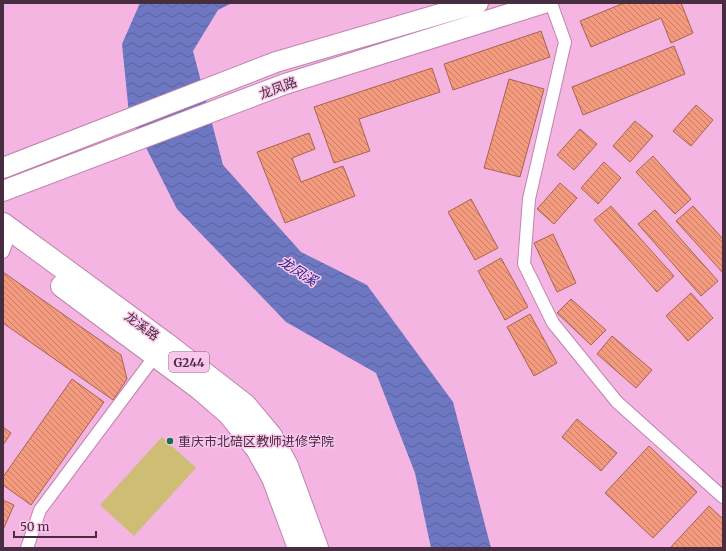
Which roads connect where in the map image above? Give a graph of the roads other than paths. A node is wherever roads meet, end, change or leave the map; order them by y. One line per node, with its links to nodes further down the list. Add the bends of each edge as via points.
1 (478, 3): 4 (main road, 龙凤路, via 276,62)
2 (544, 3): 5 (main road, 龙凤路, via 285,84)
3 (551, 3): 8 (street, via 565,42 529,199 524,264 554,323 617,402)
4 (5, 167)
5 (9, 189)
6 (4, 241): 7 (highway, 龙溪路 / G244); 11 (highway, 龙溪路 / G244, via 165,343 245,405 271,436 287,466)
7 (155, 356): 9 (street, via 40,510); 10 (highway, 龙溪路 / G244, via 229,414 257,449 273,478)
8 (723, 498)
9 (26, 548)
10 (299, 548)
11 (317, 548)

